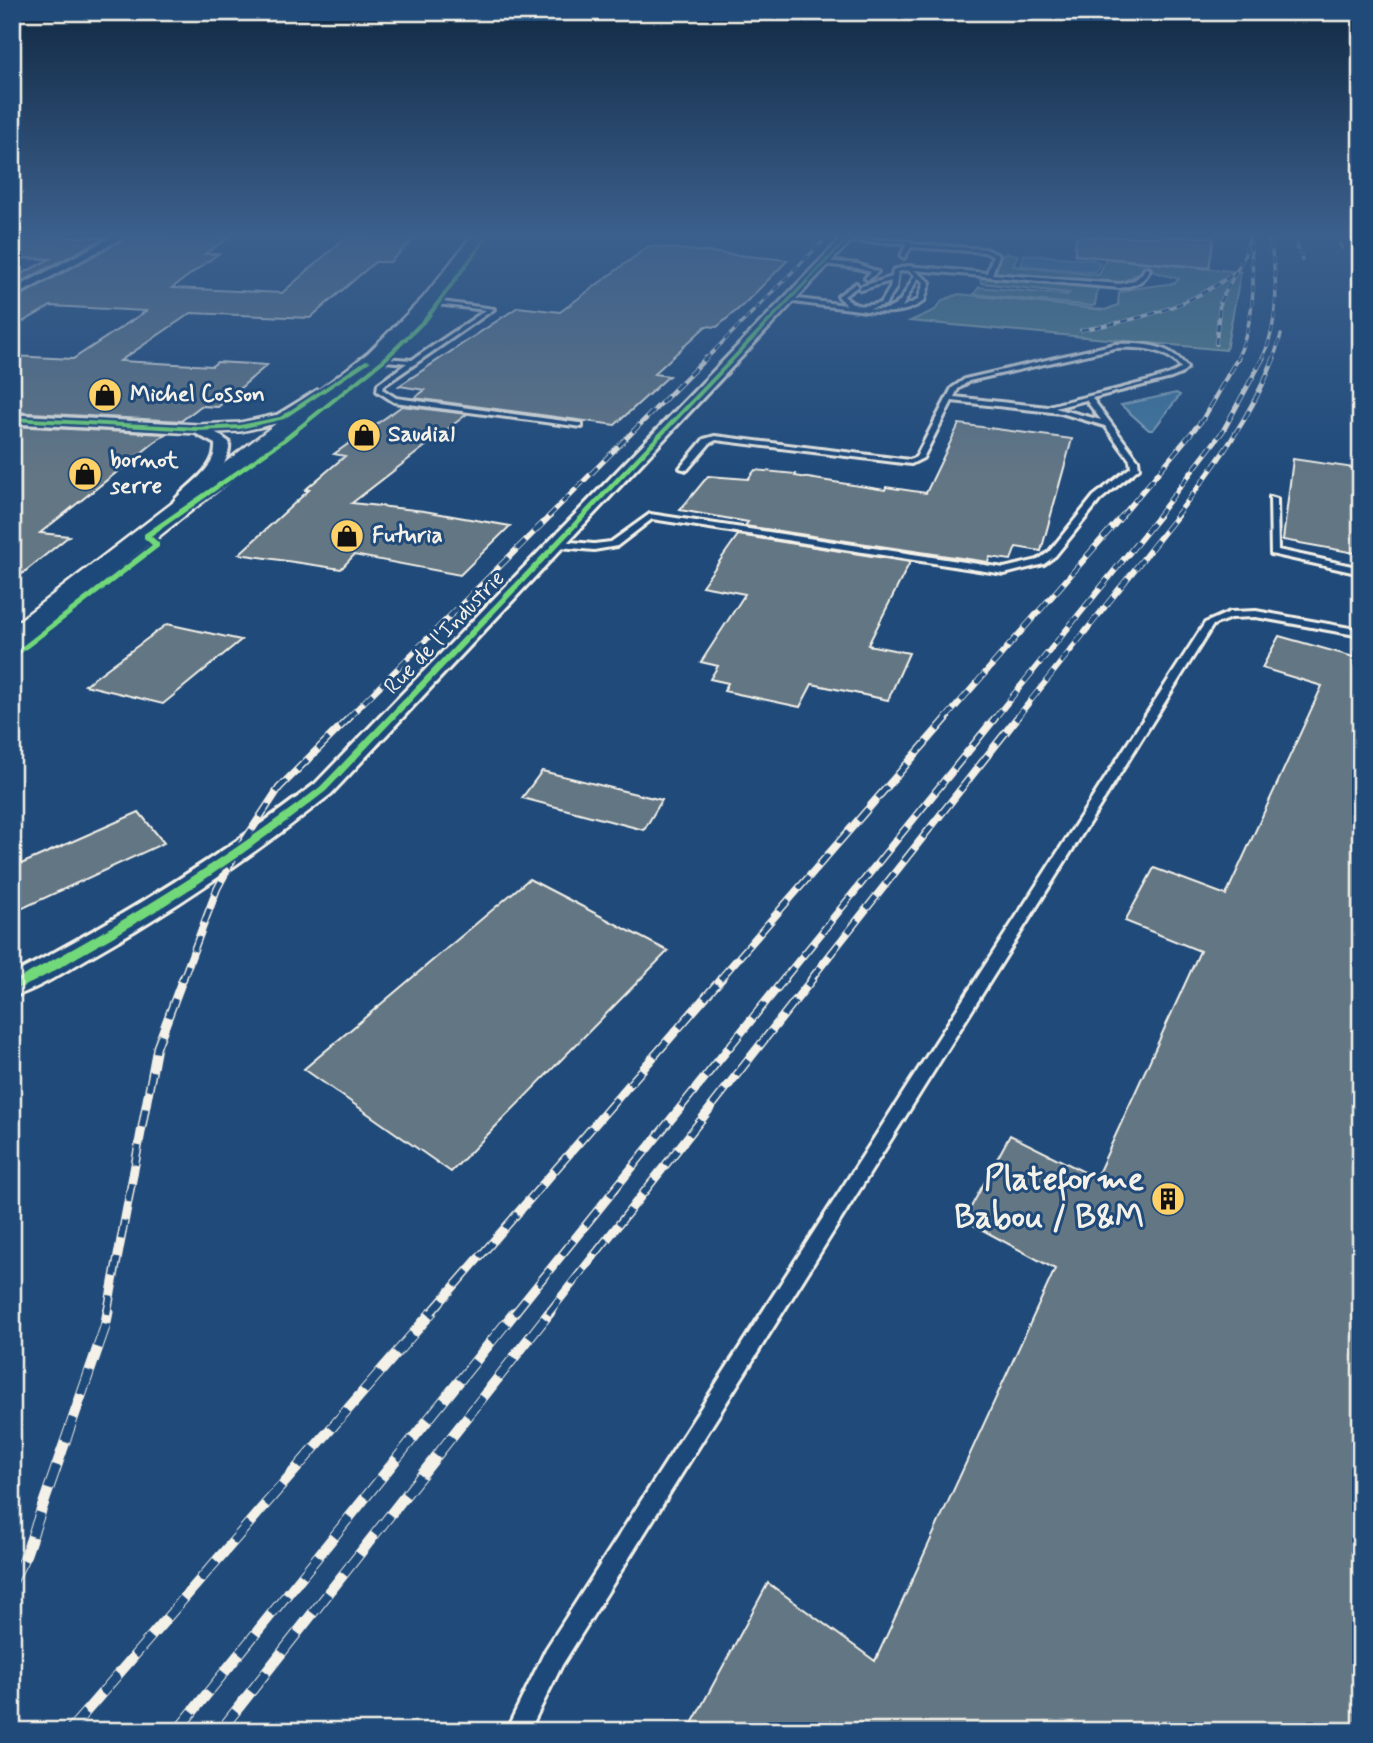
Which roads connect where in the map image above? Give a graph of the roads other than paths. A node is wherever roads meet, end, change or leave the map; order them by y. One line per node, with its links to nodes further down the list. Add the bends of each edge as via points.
1 (426, 318): 4 (main road)
2 (477, 318): 5 (lane)
3 (773, 318): 19 (street, Rue de l'Industrie)
4 (379, 358): 5 (lane); 12 (street, via 282,418); 14 (main road)
5 (413, 362): 11 (lane, via 380,384 379,390 394,400)
6 (1088, 397): 7 (lane, via 1169,377 1184,368 1162,352 1115,346 967,380); 8 (lane); 10 (lane)
7 (949, 400): 8 (lane); 16 (lane, via 919,458 911,462 715,438)
8 (1043, 409): 10 (lane)
9 (12, 419): 13 (street)
10 (1108, 424): 19 (lane, via 1135,468 1097,498 1052,554 1041,562 1004,571 650,516 614,544)
11 (579, 425)
12 (240, 427): 13 (street); 14 (street)
13 (198, 429): 15 (street)
14 (277, 438): 15 (street); 18 (main road)
15 (222, 442): 18 (street, via 225,450 220,463)
16 (684, 468)
17 (1273, 499): 20 (lane, via 1274,552)
18 (147, 536): 22 (main road)
19 (559, 544): 23 (street, Rue de l'Industrie, via 323,789 162,903)
20 (1361, 571)
21 (1361, 633): 24 (lane, via 1256,614 1230,615 1210,623 554,1657)
22 (12, 639)
23 (12, 987)
24 (517, 1731)

